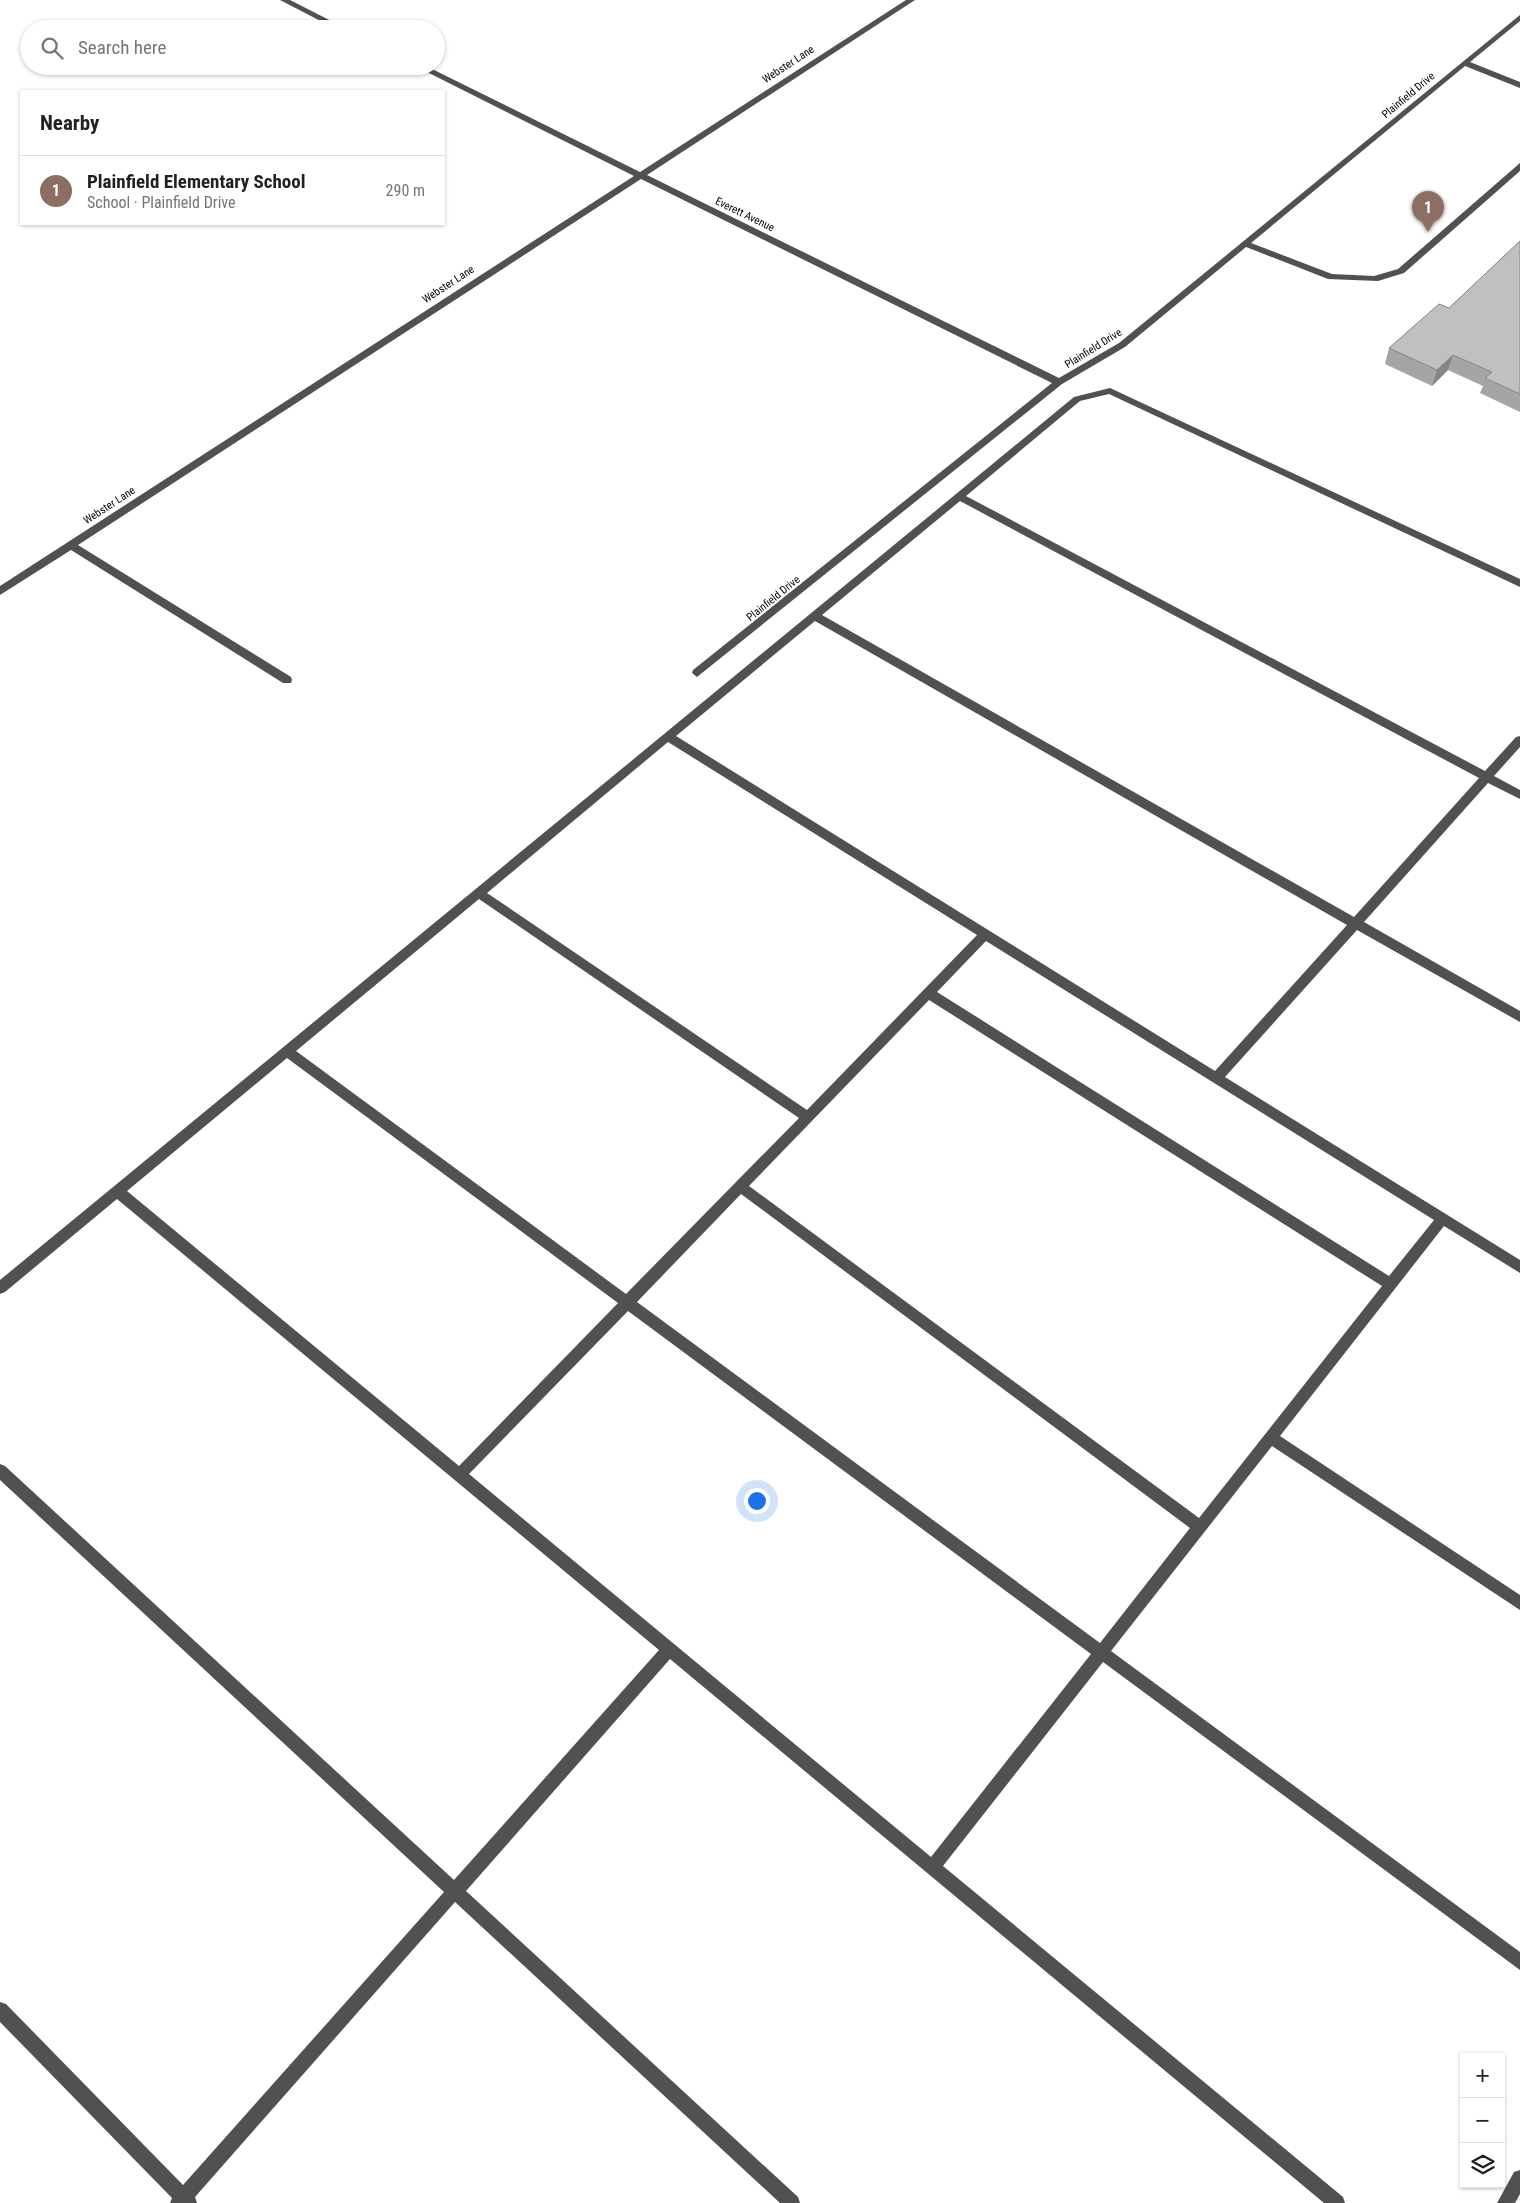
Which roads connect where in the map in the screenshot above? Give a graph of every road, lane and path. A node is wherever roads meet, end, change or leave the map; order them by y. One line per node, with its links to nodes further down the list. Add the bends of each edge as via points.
1 (284, 0): 4 (street)
2 (911, 0): 9 (street, Webster Lane)
3 (1520, 17): 5 (street, Plainfield Drive)
4 (325, 20)
5 (1465, 62): 7 (street); 10 (street, Plainfield Drive)
6 (437, 75): 9 (street, Everett Avenue)
7 (1520, 85)
8 (1520, 166): 10 (street, via 1401,271 1375,279 1331,277)
9 (640, 174): 11 (street, Everett Avenue); 13 (street, Webster Lane)
10 (1245, 244): 11 (street, Plainfield Drive, via 1122,345)
11 (1060, 382): 17 (street, Plainfield Drive)
12 (959, 496): 14 (street, via 1077,399 1110,391); 16 (street); 21 (street)
13 (71, 544): 15 (street, Webster Lane); 18 (street)
14 (1520, 583)
15 (0, 591)
16 (815, 616): 19 (street); 24 (street)
17 (697, 673)
18 (286, 680)
19 (668, 737): 23 (street); 25 (street)
20 (1520, 740): 21 (street)
21 (1487, 777): 22 (street); 24 (street)
22 (1520, 795)
23 (479, 893): 28 (street); 30 (street)
24 (1355, 923): 27 (street); 29 (street)
25 (985, 935): 26 (street); 29 (street)
26 (928, 993): 30 (street); 35 (street)
27 (1520, 1017)
28 (287, 1051): 32 (street); 37 (street)
29 (1217, 1078): 33 (street)
30 (808, 1117): 31 (street)
31 (740, 1186): 37 (street); 41 (street)
32 (117, 1191): 36 (street); 40 (street)
33 (1442, 1219): 34 (street); 35 (street)
34 (1520, 1267)
35 (1390, 1284): 38 (street)
36 (0, 1288)
37 (627, 1302): 40 (street); 44 (street)
38 (1270, 1438): 41 (street); 42 (street)
39 (0, 1471): 46 (street)
40 (459, 1475): 43 (street)
41 (1200, 1527): 44 (street)
42 (1520, 1603)
43 (669, 1650): 45 (street); 46 (street)
44 (1101, 1653): 45 (street); 47 (street)
45 (932, 1868): 52 (street)
46 (456, 1890): 50 (street); 51 (street)
47 (1520, 1962)
48 (0, 2010): 50 (street)
49 (1520, 2178): 53 (street)
50 (184, 2201)
51 (792, 2203)
52 (1337, 2203)
53 (1505, 2203)

